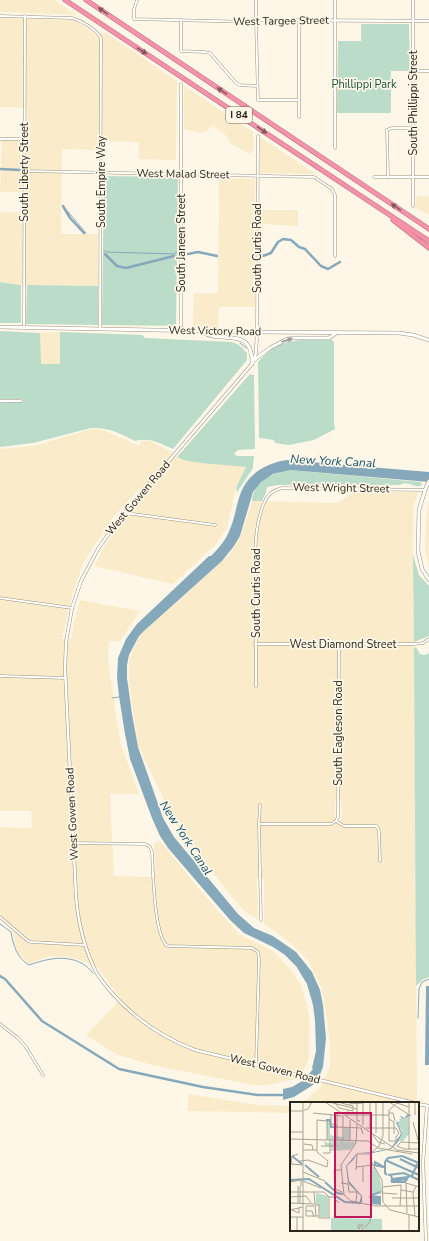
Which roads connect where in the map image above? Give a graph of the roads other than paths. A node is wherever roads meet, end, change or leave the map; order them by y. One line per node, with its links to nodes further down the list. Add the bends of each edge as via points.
1 (65, 0): 34 (highway, I 84, one-way to 34)
2 (86, 0): 36 (highway, I 84, one-way to 2)
3 (137, 0): 9 (street, West Targee Street, via 134,19)
4 (256, 0): 12 (street)
5 (335, 0): 11 (street)
6 (413, 0): 13 (street, South Phillippi Street)
7 (0, 16): 8 (street)
8 (25, 16): 24 (street, South Liberty Street); 27 (street, South Empire Way, via 72,18 100,35)
9 (181, 20): 12 (street, West Targee Street); 18 (street, via 181,52 210,53 236,83)
10 (299, 20): 11 (street, West Targee Street); 12 (street, West Targee Street); 19 (street)
11 (335, 20): 13 (street, West Targee Street); 25 (street)
12 (256, 21): 18 (street)
13 (413, 21): 14 (street, West Targee Street); 15 (street, South Phillippi Street)
14 (429, 21)
15 (413, 70): 16 (street); 21 (street, South Phillippi Street)
16 (429, 70)
17 (181, 84): 28 (street, South Janeen Street)
18 (257, 86): 19 (street, via 258,100)
19 (299, 100): 20 (street)
20 (299, 117)
21 (413, 128): 31 (street, via 387,130); 32 (street, South Phillippi Street)
22 (258, 136): 29 (street, South Curtis Road)
23 (0, 139): 24 (street)
24 (24, 139): 26 (street, South Liberty Street)
25 (335, 148)
26 (24, 171): 27 (street, West Malad Street); 41 (street, South Liberty Street)
27 (101, 173): 28 (street, West Malad Street); 42 (street, South Empire Way)
28 (181, 174): 29 (street, West Malad Street); 43 (street, South Janeen Street)
29 (257, 176): 39 (street, West Malad Street, via 314,177 332,189 335,195); 45 (street, South Curtis Road)
30 (374, 177): 31 (street)
31 (388, 177): 32 (street)
32 (413, 177): 33 (street); 35 (street, South Phillippi Street)
33 (429, 177)
34 (369, 202): 37 (highway, I 84); 38 (highway)
35 (414, 206)
36 (429, 228)
37 (429, 241)
38 (429, 248)
39 (335, 256)
40 (0, 327): 41 (main road, West Victory Road)
41 (24, 327): 42 (main road, West Victory Road)
42 (100, 329): 43 (main road, West Victory Road)
43 (181, 330): 44 (main road, West Victory Road)
44 (202, 331): 45 (main road, West Victory Road); 49 (main road, via 207,335 233,337 246,343)
45 (257, 332): 46 (main road, West Victory Road); 48 (street, South Curtis Road)
46 (336, 333): 47 (main road, West Victory Road, via 399,333); 48 (main road, one-way to 46, via 285,340 329,338)
47 (429, 340)
48 (254, 360): 49 (street, West Gowen Road)
49 (252, 364): 55 (street, West Gowen Road)
50 (0, 401): 51 (street)
51 (21, 401)
52 (429, 481): 53 (main road)
53 (425, 490): 54 (street, West Wright Street, via 282,488 271,492); 57 (main road, via 418,516 418,551 422,569)
54 (264, 502): 61 (street, South Curtis Road, via 259,516 256,541)
55 (125, 513): 56 (street); 59 (street, West Gowen Road, via 91,561)
56 (215, 525)
57 (429, 580)
58 (0, 598): 59 (street)
59 (72, 608): 64 (street, West Gowen Road, via 66,642)
60 (429, 639): 62 (street, West Diamond Street, via 414,644)
61 (255, 644): 62 (street, West Diamond Street); 65 (street, South Curtis Road)
62 (339, 644): 67 (street, South Eagleson Road)
63 (0, 676): 64 (street)
64 (66, 678): 69 (street, West Gowen Road)
65 (256, 686)
66 (260, 805): 68 (street)
67 (336, 822): 68 (street); 70 (street, via 344,826 376,826 379,832)
68 (259, 824): 72 (street)
69 (73, 843): 73 (street, West Gowen Road, via 77,907); 75 (street, via 145,844 150,847 155,906 161,935 166,945 252,948 258,952)
70 (380, 861)
71 (0, 917): 73 (street, via 28,941)
72 (261, 920)
73 (85, 945): 75 (street, West Gowen Road, via 96,972 108,988 132,1014 161,1035 195,1050)
74 (0, 1024): 76 (street, via 26,1047)
75 (256, 1065): 77 (street, West Gowen Road)
76 (43, 1075)
77 (413, 1102)
78 (428, 1106): 79 (street, via 423,1163)
79 (426, 1241)

